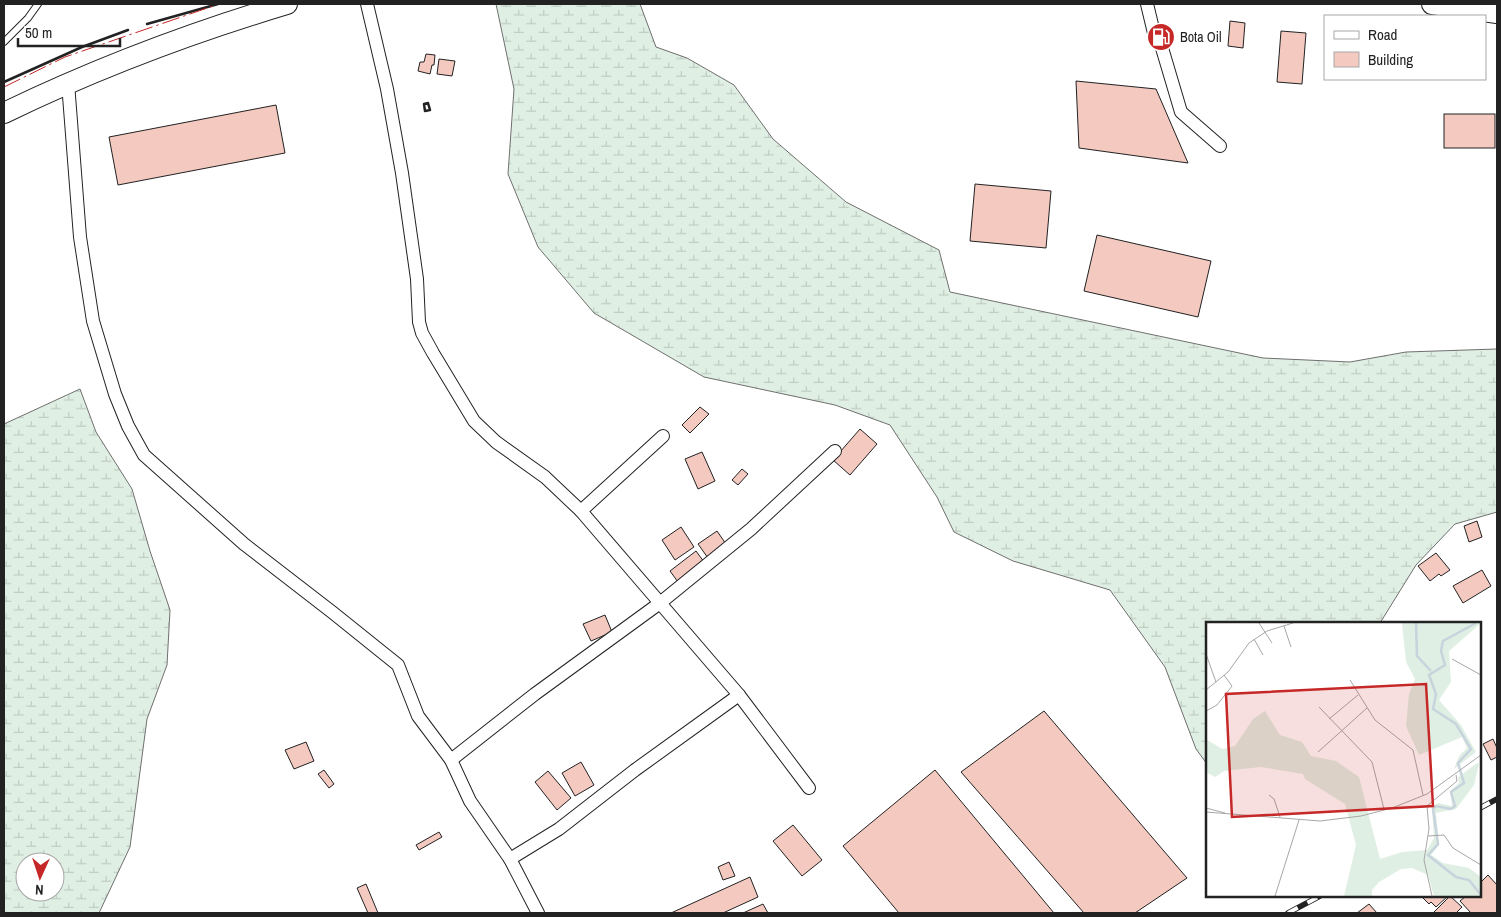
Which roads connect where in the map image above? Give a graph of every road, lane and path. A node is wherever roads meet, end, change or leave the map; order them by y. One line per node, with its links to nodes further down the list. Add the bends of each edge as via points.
1 (38, 4): 7 (lane)
2 (287, 4): 8 (highway)
3 (367, 4): 13 (street, via 402,173 422,333 474,421 496,442 545,477)
4 (1147, 4): 10 (street, via 1181,112)
5 (1432, 4): 6 (highway)
6 (1497, 13)
7 (4, 42)
8 (68, 83): 9 (highway); 16 (street, via 80,237 93,321 115,394 144,455 244,544 398,665 418,716)
9 (4, 113)
10 (1220, 146)
11 (663, 436): 13 (street)
12 (835, 451): 14 (street, via 751,529)
13 (581, 511): 14 (street)
14 (660, 603): 15 (street); 16 (street)
15 (739, 695): 17 (street); 18 (street, via 559,829)
16 (451, 760): 18 (street, via 470,801)
17 (809, 788)
18 (510, 858): 19 (street)
19 (538, 913)

